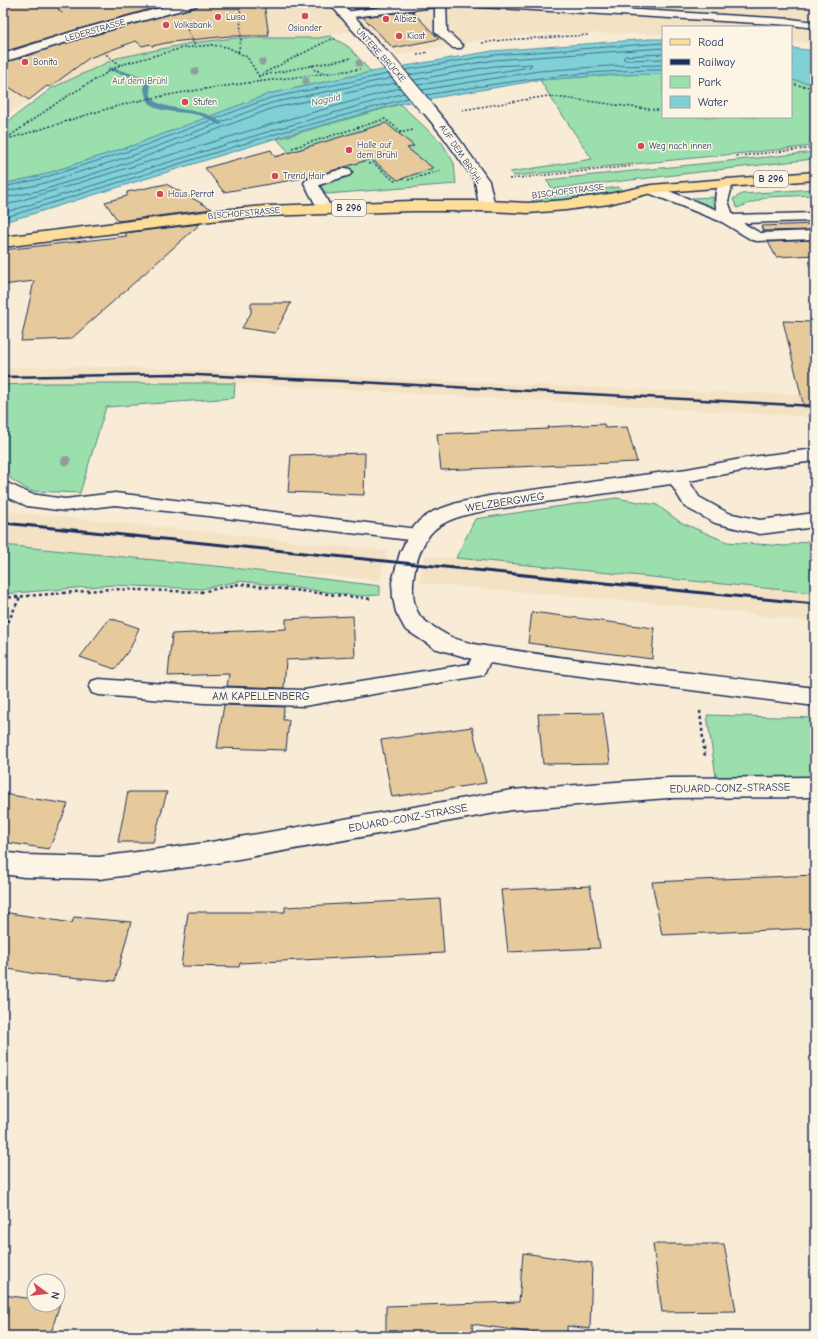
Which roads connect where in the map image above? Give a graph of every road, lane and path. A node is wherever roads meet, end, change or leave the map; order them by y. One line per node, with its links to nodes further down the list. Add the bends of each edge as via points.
1 (206, 3): 7 (street, LEDERSTRASSE)
2 (240, 3): 12 (path, via 238,12 242,46)
3 (335, 3): 8 (street, UNTERE BRÜCKE)
4 (437, 3): 8 (lane)
5 (440, 3): 11 (lane, via 441,32)
6 (464, 3): 9 (lane)
7 (190, 4): 13 (street, LEDERSTRASSE)
8 (345, 15): 22 (street, UNTERE BRÜCKE, bridge)
9 (815, 25)
10 (329, 40): 17 (path)
11 (457, 46)
12 (238, 52): 17 (path, via 247,56); 25 (path, via 227,47 211,45 183,48 120,65 61,100)
13 (4, 57)
14 (340, 60): 15 (path)
15 (312, 66): 16 (path, via 315,70); 17 (path)
16 (329, 73)
17 (258, 76): 18 (path)
18 (262, 81)
19 (792, 84): 20 (path)
20 (815, 88)
21 (165, 96): 25 (path, via 83,115)
22 (430, 110): 23 (path, via 548,96); 28 (street, AUF DEM BRÜHL)
23 (662, 111)
24 (402, 132): 27 (path, via 385,119)
25 (6, 138): 26 (path)
26 (3, 140)
27 (292, 148)
28 (471, 167): 31 (path, via 454,168); 35 (street, AUF DEM BRÜHL, via 482,182)
29 (344, 172): 32 (path, via 373,162); 36 (lane, via 311,183)
30 (815, 176): 33 (main road, BISCHOFSTRASSE / B 296)
31 (404, 181)
32 (397, 183)
33 (726, 183): 34 (main road, BISCHOFSTRASSE / B 296); 38 (lane, via 721,201)
34 (651, 189): 35 (main road, BISCHOFSTRASSE / B 296, via 609,199 566,205 528,208); 38 (lane)
35 (487, 206): 36 (main road, BISCHOFSTRASSE / B 296)
36 (324, 208): 40 (main road, BISCHOFSTRASSE / B 296, via 211,216)
37 (815, 217): 38 (lane)
38 (727, 219): 39 (lane, via 757,237)
39 (815, 235)
40 (3, 242)
41 (815, 455): 42 (street, WELZBERGWEG)
42 (676, 476): 44 (street, via 692,502 722,518 760,528); 45 (street, WELZBERGWEG, via 489,502 441,516)
43 (3, 487): 45 (lane, via 27,500 65,504 115,499)
44 (815, 520)
45 (418, 535): 50 (street, WELZBERGWEG, via 402,582 403,598 413,623 442,642)
46 (20, 597): 47 (path); 48 (path, via 112,589 202,592 239,584); 49 (path, via 9,620)
47 (3, 598)
48 (371, 600)
49 (3, 626)
50 (483, 654): 51 (lane, AM KAPELLENBERG, via 477,670 304,698 204,695); 52 (street, WELZBERGWEG)
51 (98, 687)
52 (815, 697)
53 (700, 710): 55 (path)
54 (815, 787): 55 (street, EDUARD-CONZ-STRASSE)
55 (708, 788): 56 (street, EDUARD-CONZ-STRASSE, via 668,788 512,800 205,854 99,868)
56 (3, 863)

